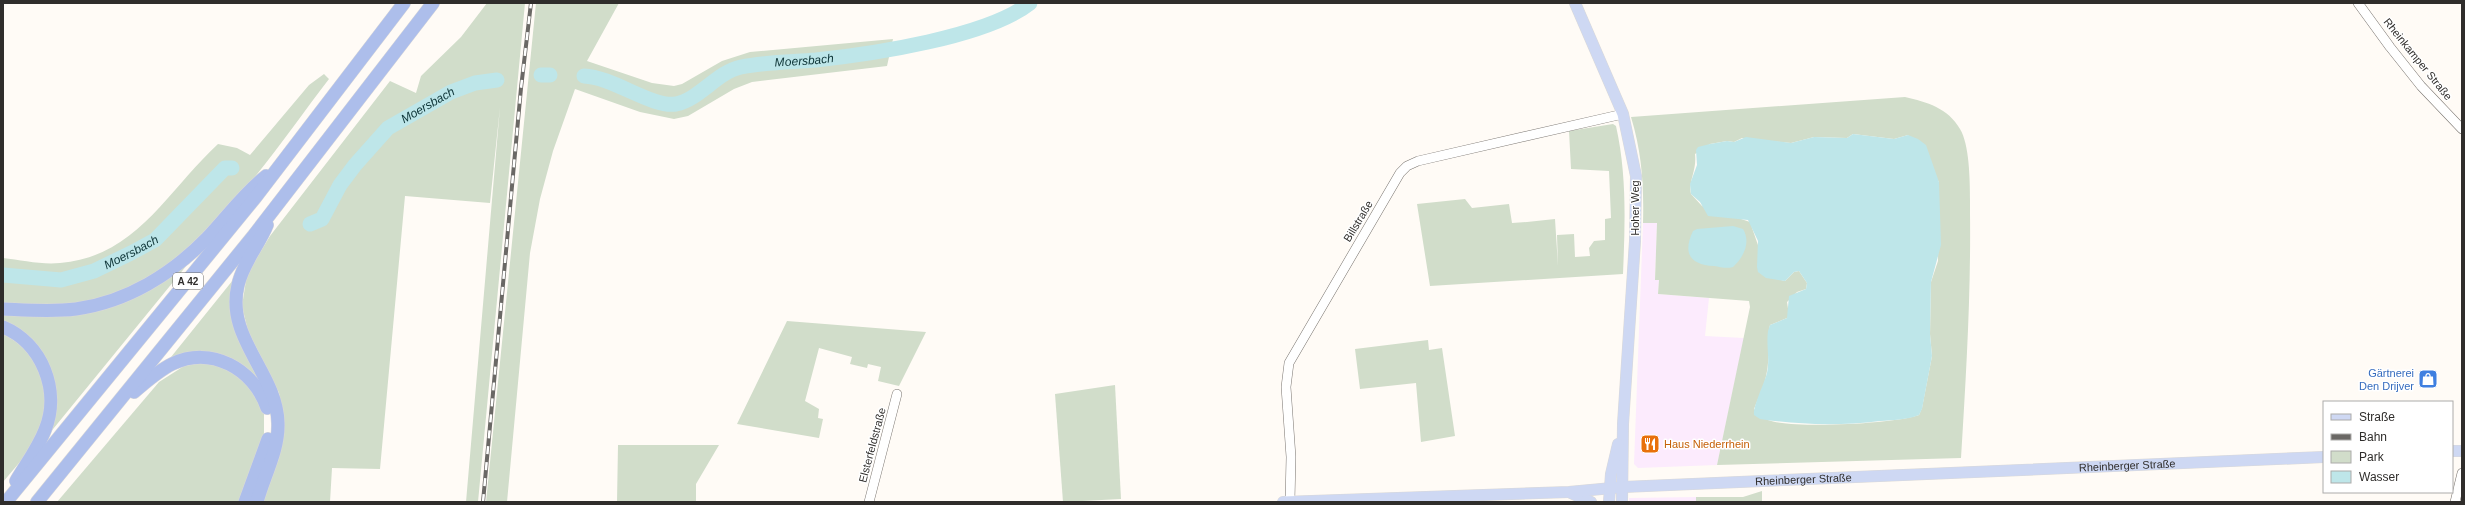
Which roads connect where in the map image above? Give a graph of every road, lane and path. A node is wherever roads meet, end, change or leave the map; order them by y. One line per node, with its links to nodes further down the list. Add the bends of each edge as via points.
1 (404, 3): 7 (highway, A 42)
2 (433, 3): 8 (highway, A 42)
3 (1574, 3): 5 (main road, Hoher Weg)
4 (2358, 3): 6 (street, Rheinkamper Straße, via 2417,80)
5 (1623, 114): 13 (main road, Hoher Weg, via 1634,159 1636,193); 25 (street, Billstraße, via 1418,161 1400,173 1289,363 1286,387 1291,457)
6 (2462, 129)
7 (280, 166): 9 (highway, via 249,189 187,258 139,289 108,302 76,309); 19 (highway, A 42)
8 (276, 207): 12 (highway, A 42); 22 (highway, via 260,242 242,272 236,298 239,327 273,397 278,422 275,450)
9 (3, 309)
10 (3, 327): 19 (highway, via 20,336 40,359 50,386 51,402 45,430)
11 (897, 394): 23 (street, Elsterfeldstraße)
12 (117, 405): 20 (highway, A 42); 21 (highway, via 166,367 186,359 198,357 223,361 241,370 251,379 264,399 270,425 266,448)
13 (1623, 424): 16 (main road, Hoher Weg); 17 (main road, Hoher Weg)
14 (2323, 457): 16 (main road, Rheinberger Straße)
15 (2462, 473): 29 (street)
16 (1623, 487): 17 (main road, Rheinberger Straße); 28 (main road, Hoher Weg)
17 (1609, 489): 18 (main road, Rheinberger Straße); 27 (main road, Hoher Weg)
18 (1569, 492): 25 (main road, Rheinberger Straße); 26 (main road)
19 (5, 502)
20 (37, 502)
21 (245, 502)
22 (257, 502)
23 (869, 502)
24 (1283, 502): 25 (main road, Rheinberger Straße)
25 (1290, 502)
26 (1591, 502)
27 (1609, 502)
28 (1622, 502)
29 (2455, 502)

